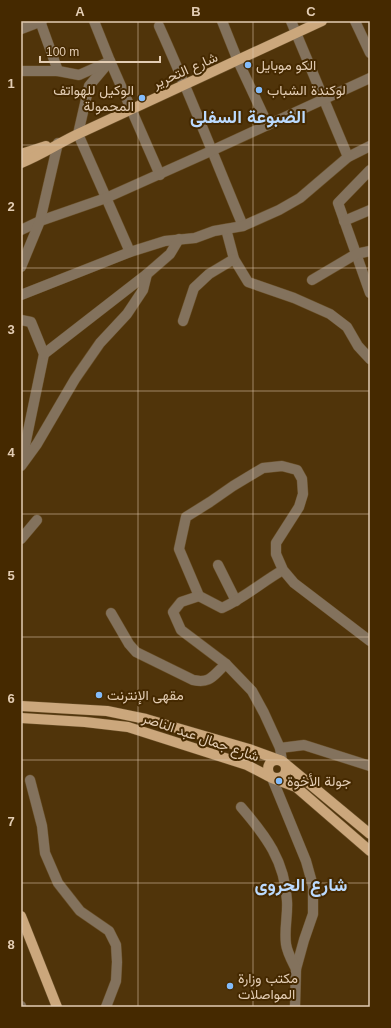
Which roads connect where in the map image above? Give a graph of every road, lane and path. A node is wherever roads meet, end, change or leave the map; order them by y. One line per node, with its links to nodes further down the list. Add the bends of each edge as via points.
1 (41, 21): 8 (street); 15 (street)
2 (94, 21): 12 (street)
3 (222, 21): 13 (street)
4 (291, 21): 9 (street)
5 (322, 21): 9 (main road, شارع التحرير)
6 (355, 21): 10 (street)
7 (159, 26): 17 (street)
8 (21, 29)
9 (296, 33): 13 (main road, شارع التحرير); 18 (street)
10 (366, 35): 11 (street)
11 (370, 53)
12 (110, 61): 15 (street, via 79,75); 19 (street); 21 (street, via 89,86)
13 (238, 61): 17 (main road, شارع التحرير); 20 (street)
14 (21, 71): 15 (street)
15 (58, 71)
16 (370, 78): 18 (street)
17 (186, 85): 19 (main road, شارع التحرير); 24 (street)
18 (324, 99): 20 (street); 26 (street)
19 (132, 109): 21 (main road, شارع التحرير); 29 (street)
20 (268, 125): 24 (street)
21 (78, 134): 22 (main road, شارع التحرير); 30 (street)
22 (58, 143): 25 (main road, شارع التحرير); 27 (main road, شارع التحرير); 32 (street)
23 (370, 146): 26 (street)
24 (211, 151): 29 (street); 34 (street)
25 (21, 154)
26 (348, 157): 34 (street, via 300,198)
27 (21, 163)
28 (370, 170): 33 (street, via 338,203)
29 (160, 175): 30 (street)
30 (106, 198): 32 (street); 39 (street)
31 (370, 210): 33 (street)
32 (40, 221): 36 (street); 42 (street)
33 (344, 221): 40 (street)
34 (243, 226): 35 (street)
35 (226, 229): 37 (street, via 195,238); 41 (street)
36 (21, 230)
37 (178, 239): 39 (street); 43 (street, via 170,254)
38 (370, 251): 40 (street)
39 (130, 252): 46 (street)
40 (356, 254): 44 (street); 45 (street)
41 (234, 259): 48 (street, via 209,274 194,288); 50 (street, via 248,282 330,314 347,327 358,346)
42 (21, 267)
43 (147, 274): 49 (street); 49 (street, via 143,290 75,379 21,466)
44 (312, 280)
45 (370, 293)
46 (21, 295)
47 (21, 320): 49 (street, via 31,322)
48 (184, 321)
49 (44, 354)
50 (370, 359)
51 (37, 520): 52 (street)
52 (21, 539)
53 (218, 566): 56 (street)
54 (283, 570): 55 (street, via 276,554 276,543 299,507 303,494 302,480 297,470 282,466 263,468 186,517 179,549); 56 (street); 58 (street, via 294,583)
55 (198, 596): 56 (street, via 222,608); 59 (street, via 181,602 173,612 181,630)
56 (236, 601)
57 (111, 613): 59 (street, via 136,652 193,680 208,680)
58 (370, 641)
59 (226, 664): 62 (street, via 252,691)
60 (21, 706): 63 (main road, شارع جمال عبد الناصر, via 107,711 146,719)
61 (21, 718): 65 (main road, شارع جمال عبد الناصر, via 128,727 247,765)
62 (280, 748): 63 (street); 64 (street, via 304,746)
63 (282, 761): 65 (main road, via 286,768 285,775); 65 (main road, via 273,760 268,764); 68 (main road, شارع جمال عبد الناصر)
64 (370, 766)
65 (272, 778): 69 (main road, شارع جمال عبد الناصر, via 296,787); 71 (street, via 306,861 313,886 313,914)
66 (30, 780): 73 (street, via 42,826 45,853 58,883 80,911 109,931 116,945 116,981)
67 (241, 807): 71 (street, via 262,831 278,859 287,902 286,945)
68 (370, 834)
69 (370, 851)
70 (21, 916): 72 (main road)
71 (296, 969): 74 (street)
72 (57, 1007)
73 (106, 1007)
74 (294, 1007)

